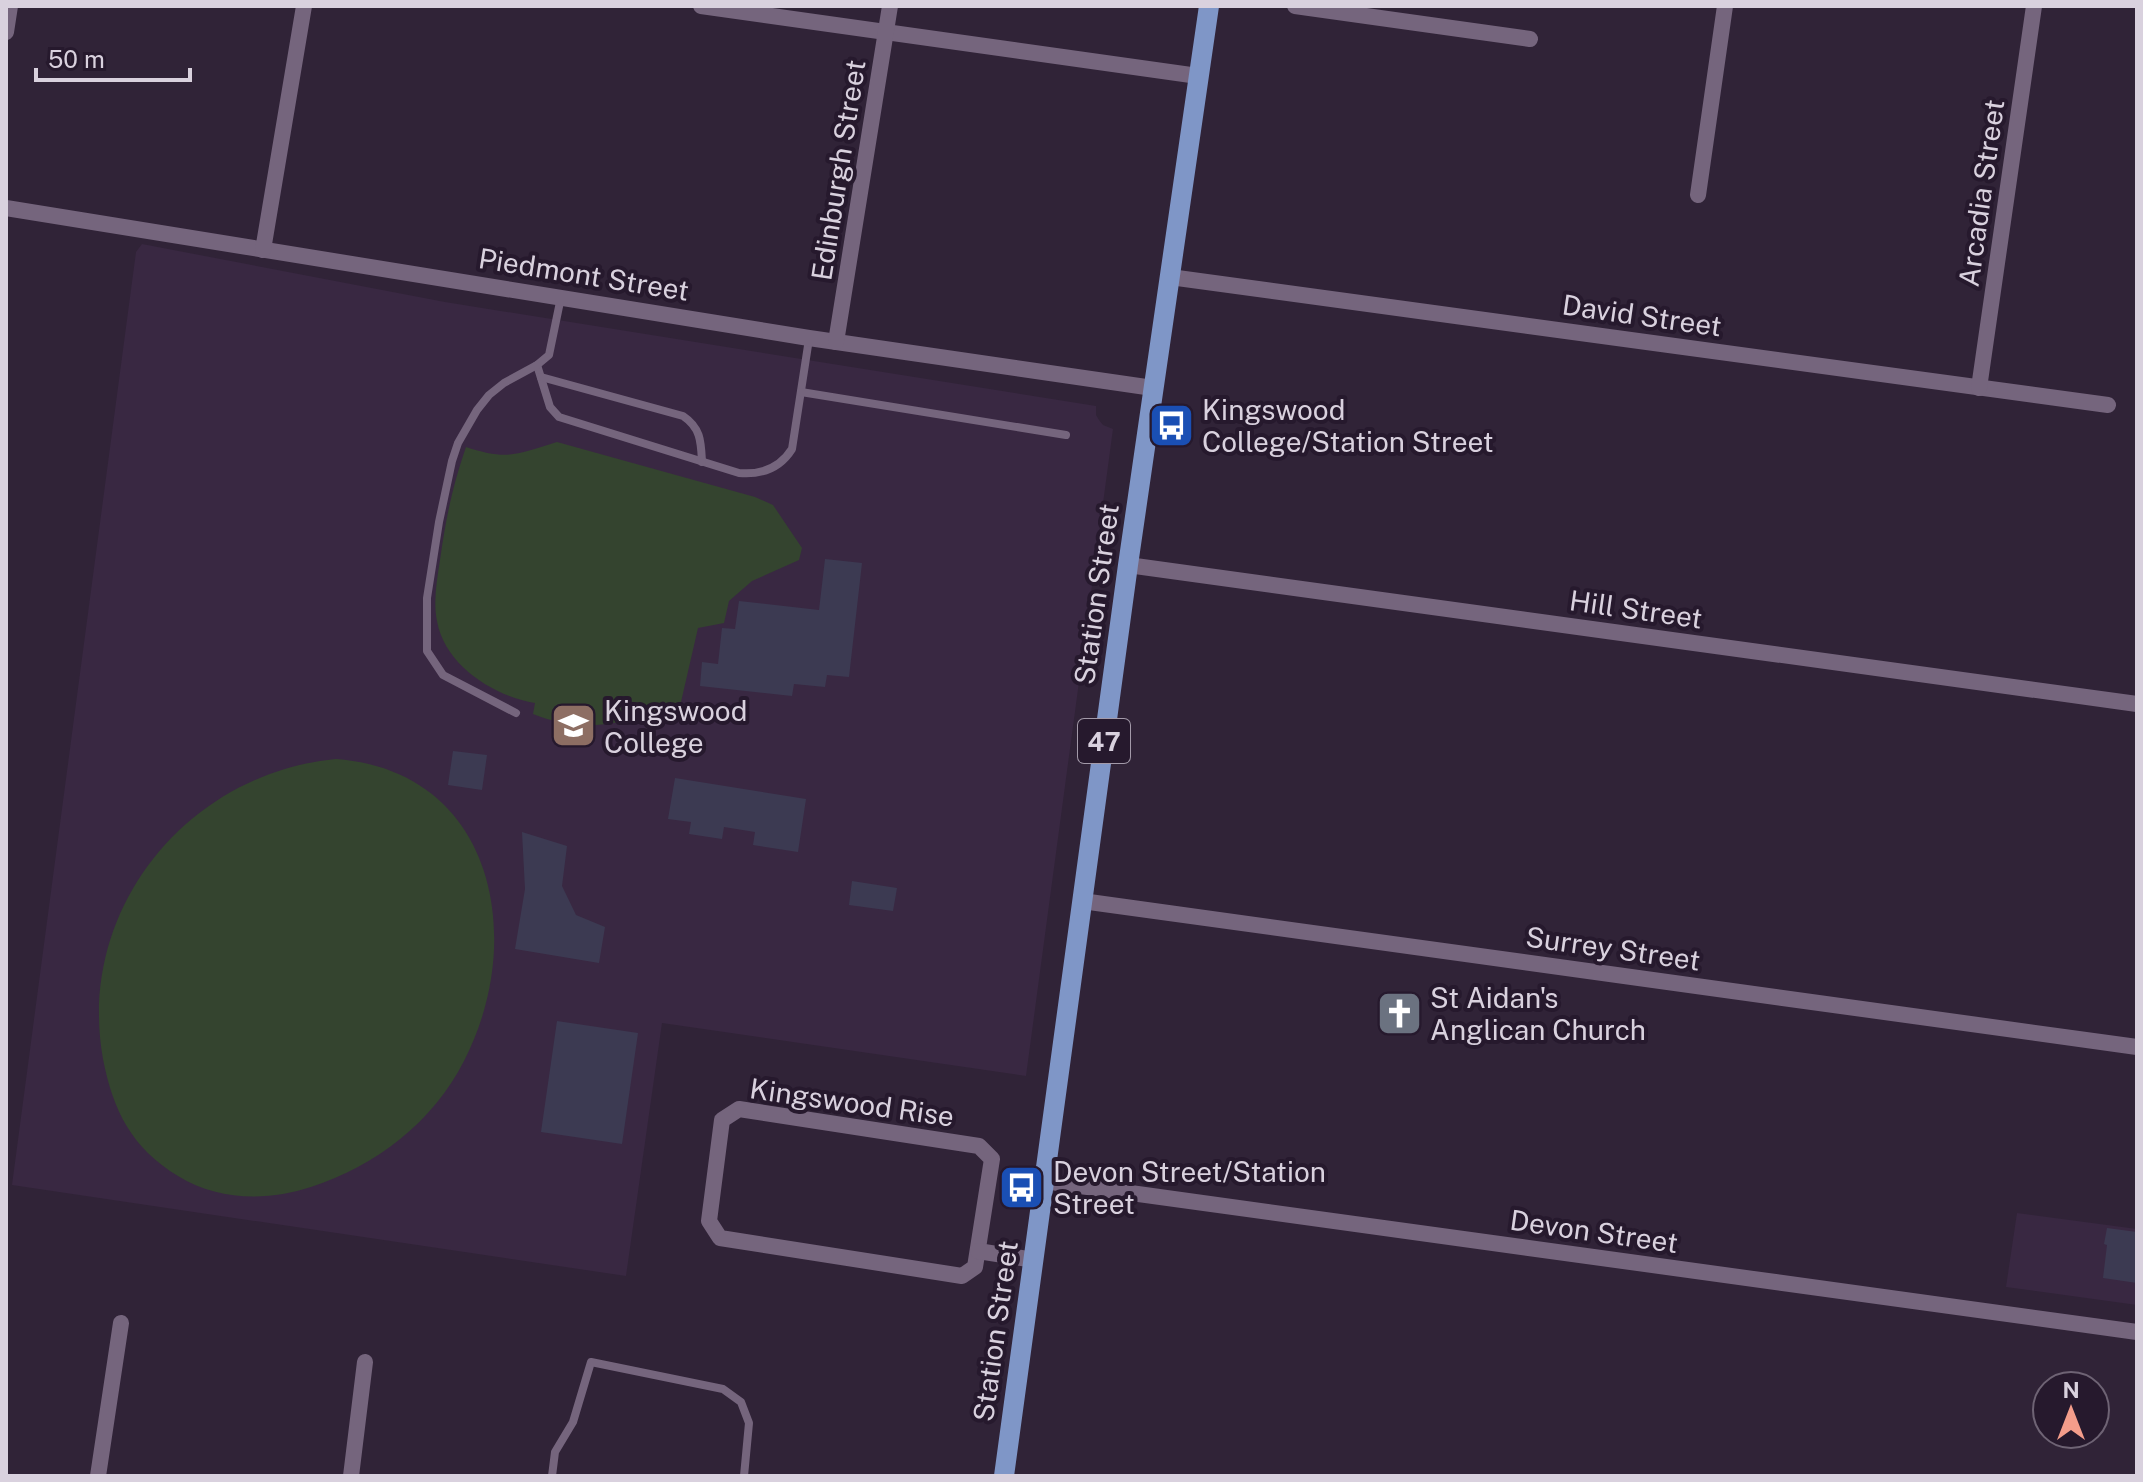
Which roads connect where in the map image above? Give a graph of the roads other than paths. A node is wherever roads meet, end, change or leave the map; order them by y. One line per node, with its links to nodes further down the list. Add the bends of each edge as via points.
1 (10, 6): 9 (street)
2 (304, 6): 15 (street)
3 (701, 6): 10 (street)
4 (890, 6): 10 (street, Edinburgh Street)
5 (1209, 6): 12 (main road, Station Street / 47)
6 (1295, 6): 11 (street)
7 (1725, 6): 13 (street)
8 (2034, 6): 23 (street, Arcadia Street)
9 (6, 32)
10 (886, 34): 12 (street); 19 (street, Edinburgh Street)
11 (1530, 39)
12 (1198, 76): 16 (main road, Station Street / 47)
13 (1698, 195)
14 (6, 208): 15 (street, Piedmont Street)
15 (263, 250): 17 (street, Piedmont Street)
16 (1170, 277): 22 (main road, Station Street / 47); 23 (street, David Street)
17 (561, 296): 18 (street, Piedmont Street); 20 (lane, via 549,355)
18 (809, 338): 19 (street, Piedmont Street); 24 (lane)
19 (836, 342): 22 (street, Piedmont Street)
20 (537, 365): 21 (lane); 30 (lane, via 489,395 458,443 427,598 427,651 443,675)
21 (541, 377): 27 (lane, via 550,407 559,417); 27 (lane, via 683,416 699,434)
22 (1153, 388): 28 (main road, Station Street / 47)
23 (1979, 388): 25 (street, David Street)
24 (801, 392): 26 (lane); 27 (lane, via 792,449 781,463 751,474)
25 (2108, 405)
26 (1066, 435)
27 (702, 462)
28 (1128, 565): 29 (street, Hill Street); 31 (main road, Station Street / 47)
29 (2137, 704)
30 (516, 713)
31 (1082, 901): 32 (street, Surrey Street); 33 (main road, Station Street / 47)
32 (2137, 1047)
33 (1044, 1181): 35 (main road, Station Street / 47); 37 (street, Devon Street)
34 (978, 1251): 34 (street, Kingswood Rise, via 975,1267 962,1276 720,1238 709,1221 722,1120 739,1109 979,1146 992,1159); 35 (street)
35 (1034, 1260): 43 (main road, Station Street / 47)
36 (121, 1323): 39 (street)
37 (2137, 1332)
38 (365, 1362): 40 (street)
39 (98, 1476)
40 (351, 1476)
41 (552, 1476): 42 (lane, via 555,1452 573,1422 591,1362 723,1389 741,1402 749,1423)
42 (744, 1476)
43 (1004, 1476)

